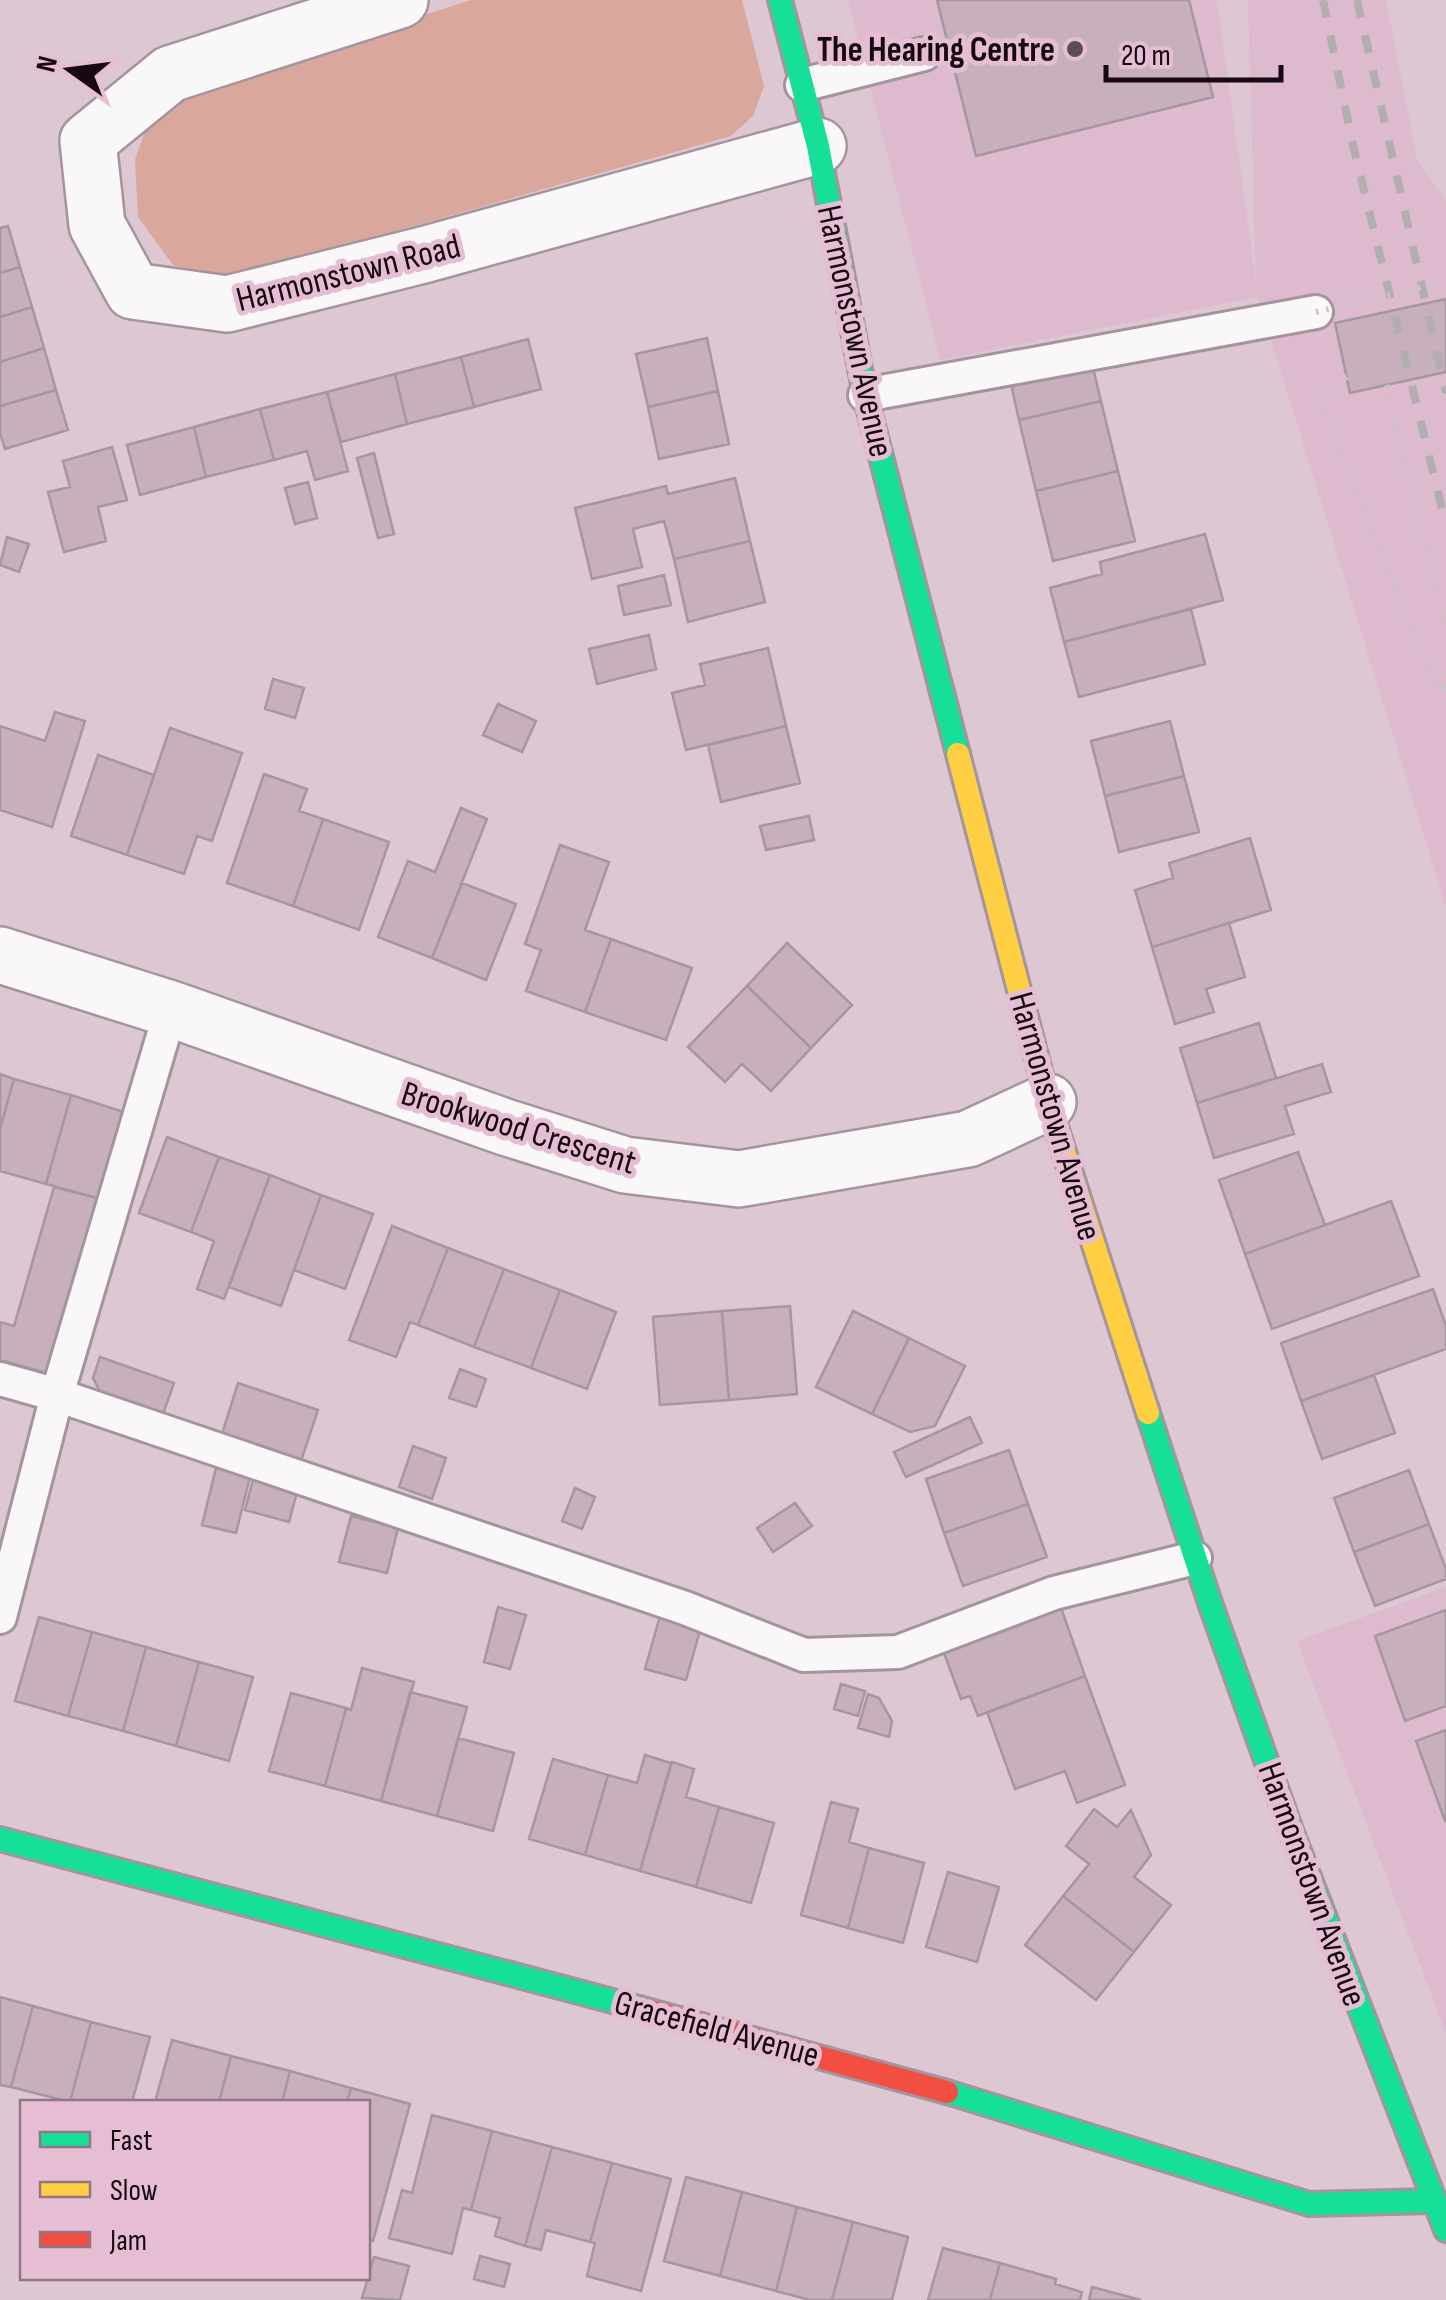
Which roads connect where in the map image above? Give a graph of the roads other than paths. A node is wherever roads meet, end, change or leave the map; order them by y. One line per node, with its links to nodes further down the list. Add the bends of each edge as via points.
1 (400, 0): 5 (street, Harmonstown Road, via 170,74 88,141 97,225 132,290 226,304)
2 (780, 0): 4 (street, Harmonstown Avenue)
3 (924, 54): 4 (lane)
4 (802, 86): 5 (street, Harmonstown Avenue)
5 (818, 146): 7 (street, Harmonstown Avenue)
6 (1316, 312): 7 (lane)
7 (865, 395): 10 (street, Harmonstown Avenue)
8 (0, 954): 9 (street, Brookwood Crescent)
9 (171, 1009): 10 (street, Brookwood Crescent, via 625,1165 738,1180 968,1139); 12 (lane)
10 (1048, 1102): 13 (street, Harmonstown Avenue)
11 (0, 1380): 12 (lane)
12 (57, 1395): 13 (lane, via 685,1608 804,1656 898,1652 1054,1594); 14 (lane)
13 (1195, 1558): 16 (street, Harmonstown Avenue)
14 (0, 1616)
15 (0, 1838): 16 (street, Gracefield Avenue, via 890,2074 1309,2204)
16 (1433, 2202): 17 (street, Harmonstown Avenue)
17 (1446, 2230)

